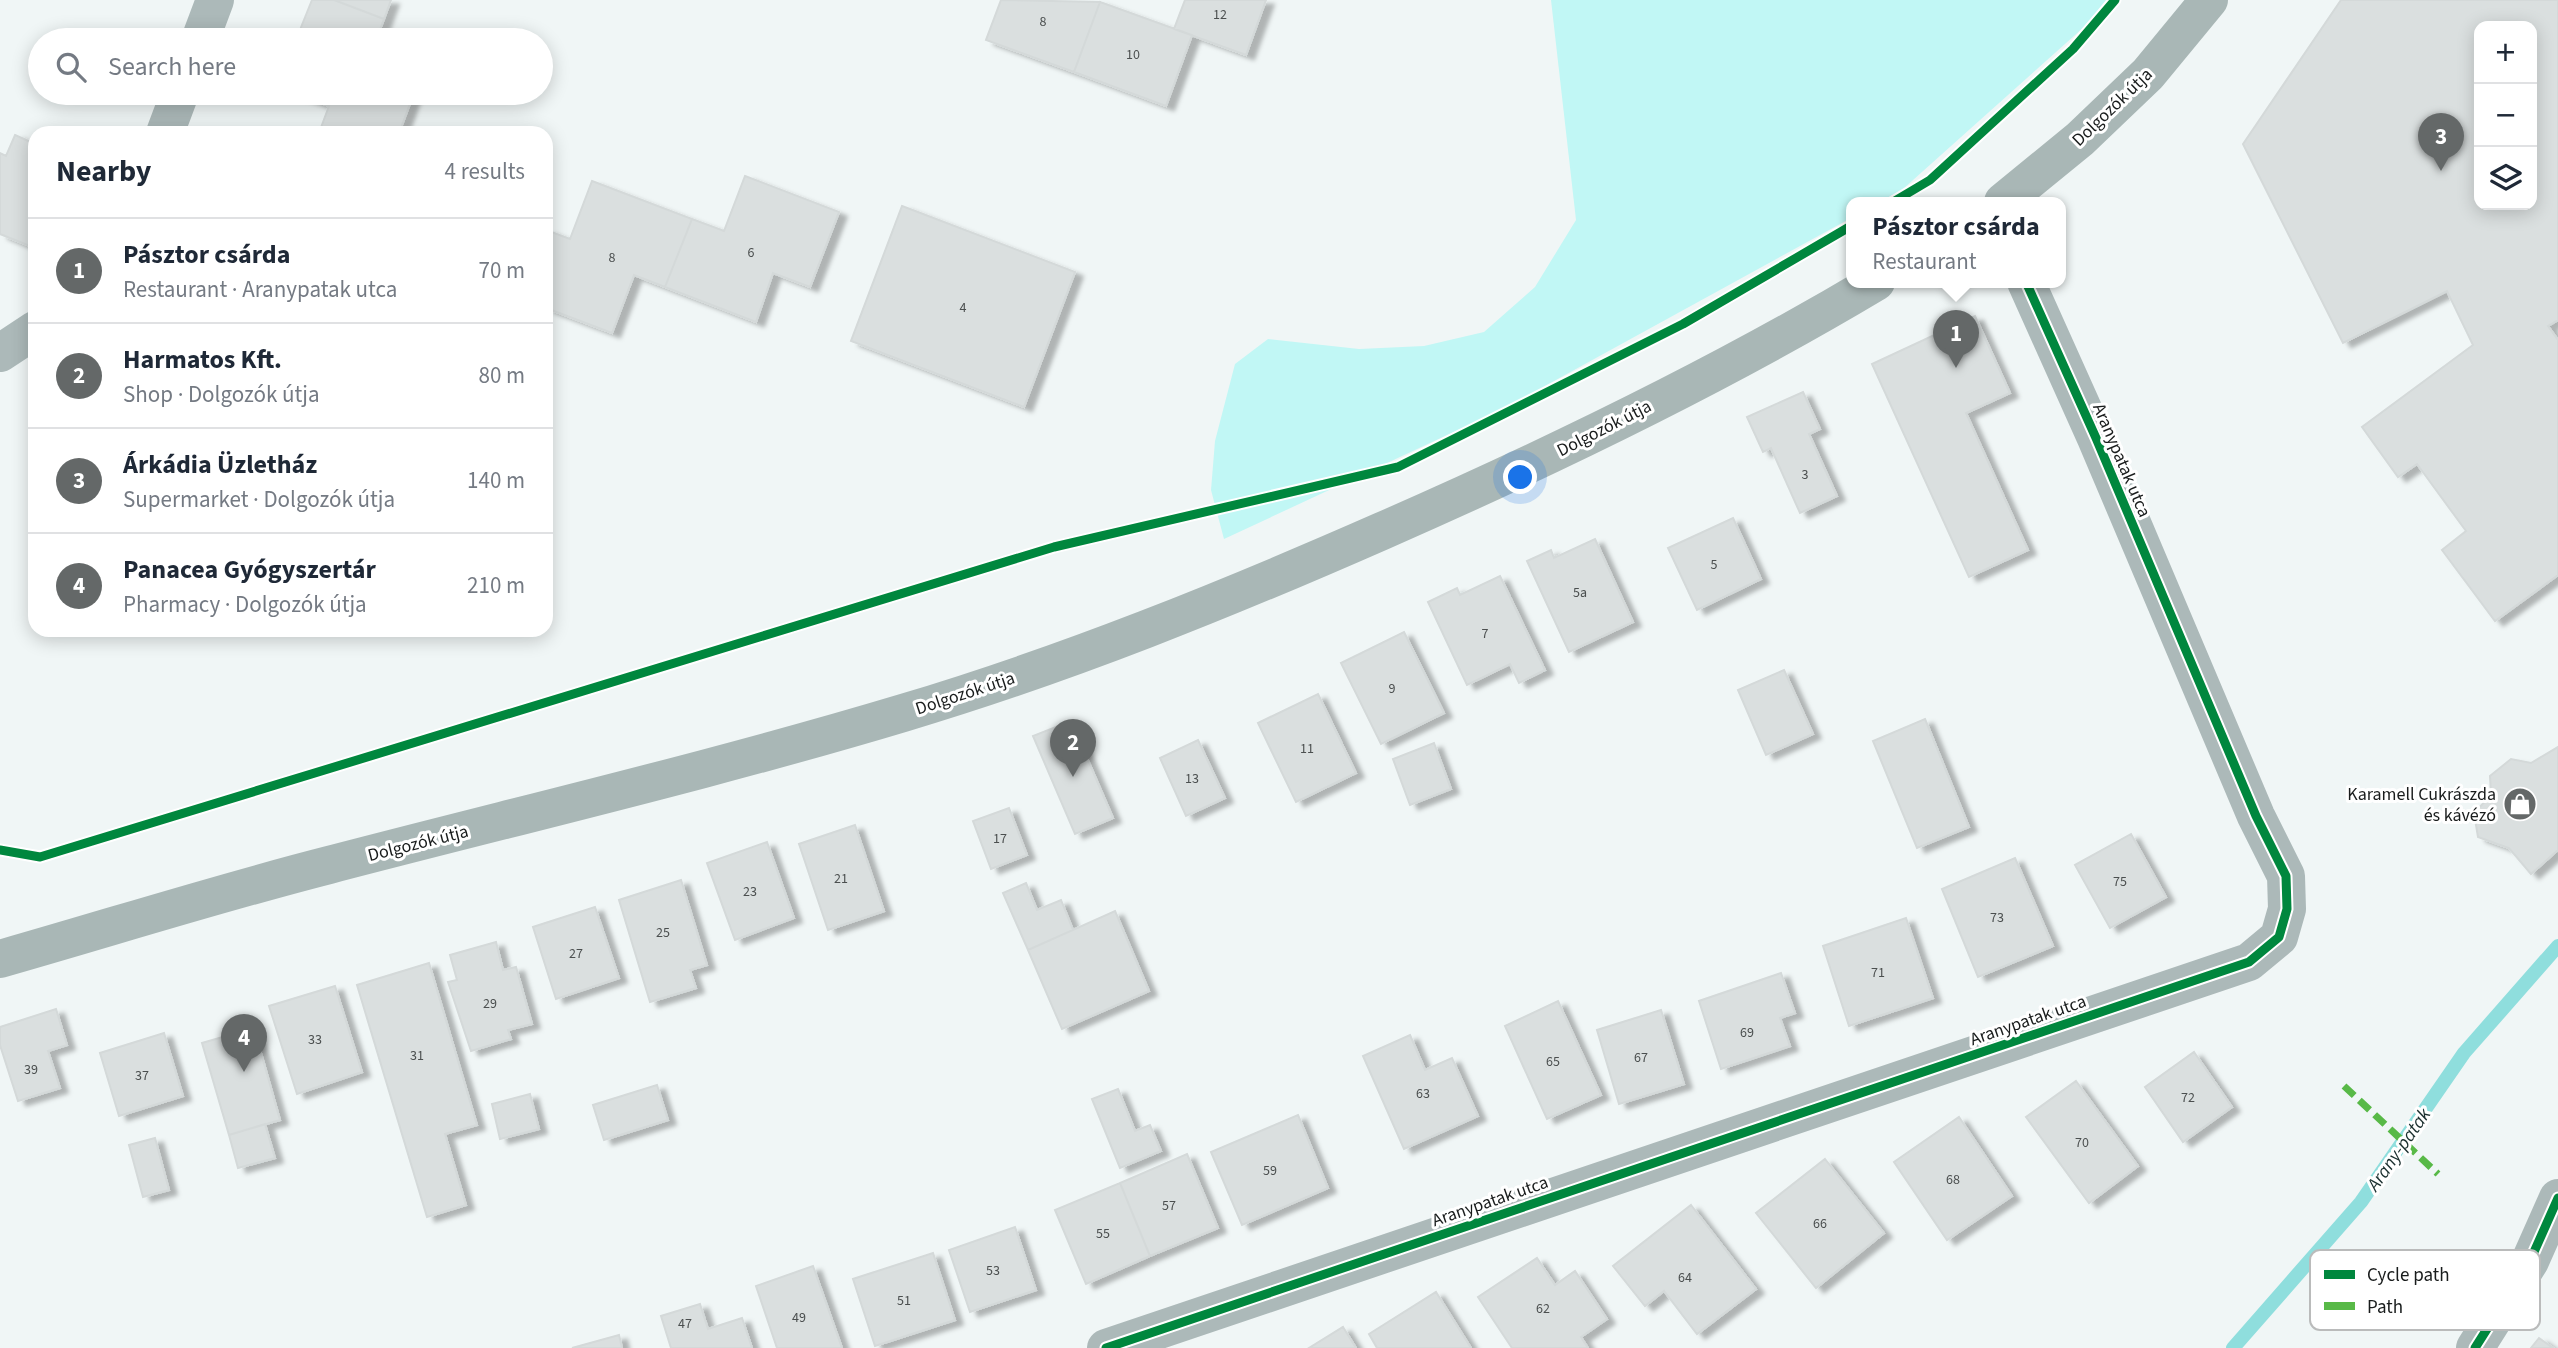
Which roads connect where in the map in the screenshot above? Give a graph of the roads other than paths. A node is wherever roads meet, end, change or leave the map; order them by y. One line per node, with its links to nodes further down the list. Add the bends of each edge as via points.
1 (215, 0): 3 (street)
2 (2209, 0): 6 (main road, Dolgozók útja, via 2148,74 2080,139)
3 (204, 28)
4 (176, 105): 5 (street)
5 (168, 126)
6 (2009, 197)
7 (1865, 288): 11 (main road, Dolgozók útja, via 1710,375 1521,470 1220,602 1063,660 892,716 623,792 325,866)
8 (2029, 288): 15 (street, Aranypatak utca, via 2286,876 2287,909 2279,937 2249,961)
9 (28, 334): 10 (street)
10 (0, 352)
11 (0, 959)
12 (2558, 1198): 13 (street)
13 (2535, 1250)
14 (2487, 1330): 16 (street)
15 (1106, 1348)
16 (2476, 1348)

